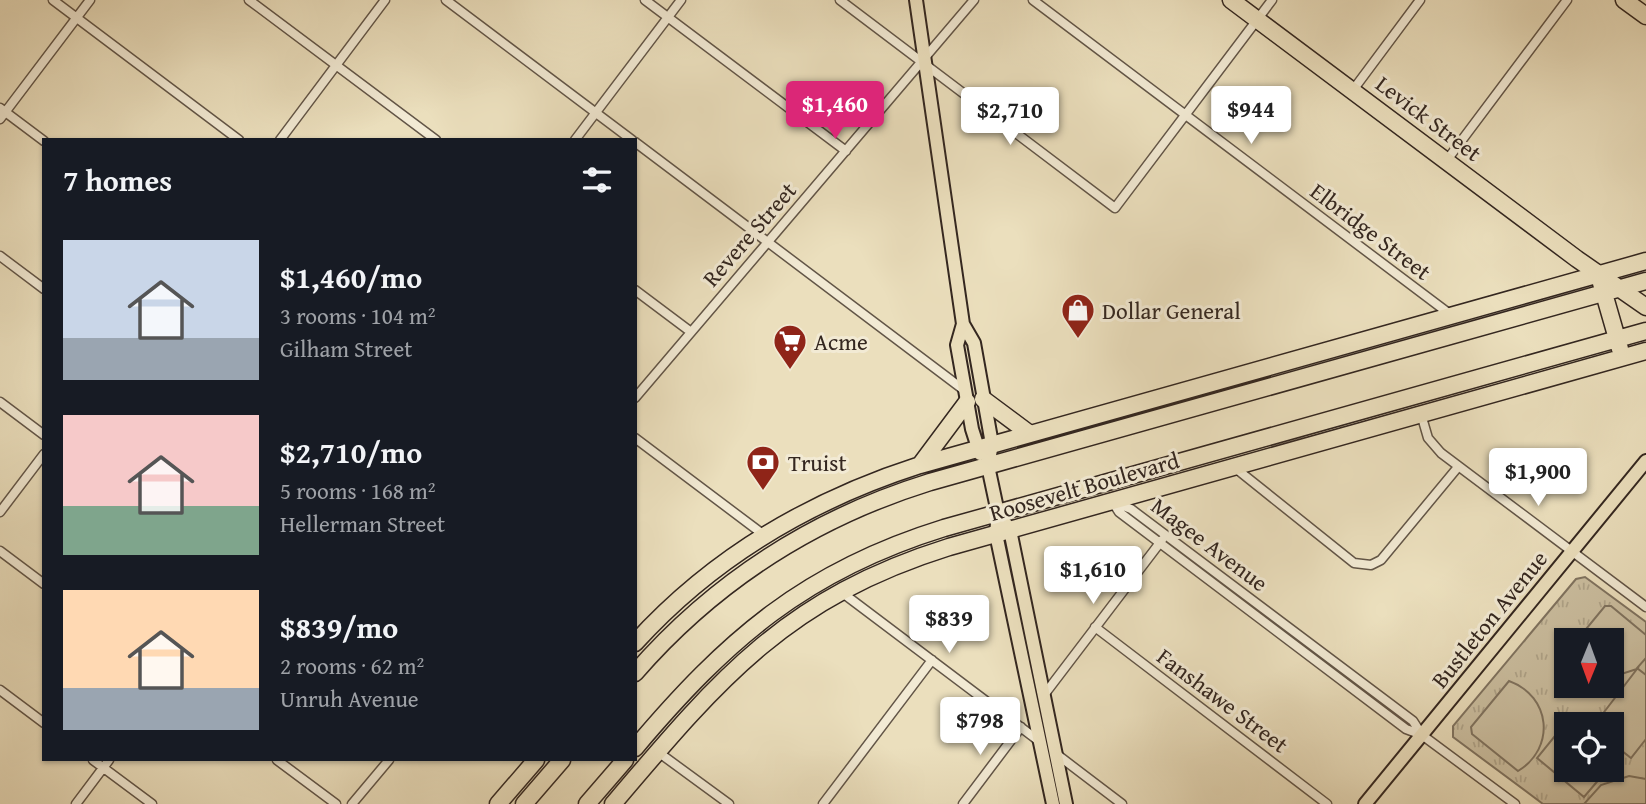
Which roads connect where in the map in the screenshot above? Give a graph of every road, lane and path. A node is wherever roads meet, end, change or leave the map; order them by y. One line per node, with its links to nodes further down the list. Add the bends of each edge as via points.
1 (53, 0): 19 (street)
2 (90, 0): 19 (street)
3 (249, 0): 22 (street)
4 (385, 0): 22 (street)
5 (446, 0): 25 (street)
6 (645, 0): 18 (street)
7 (681, 0): 18 (street)
8 (840, 0): 21 (street)
9 (916, 0): 21 (main road)
10 (974, 0): 21 (street, Revere Street)
11 (1033, 0): 26 (street, Elbridge Street)
12 (1231, 0): 20 (highway, Levick Street)
13 (1272, 0): 20 (street)
14 (1420, 0): 23 (street)
15 (1567, 0): 35 (street)
16 (1624, 0): 17 (highway)
17 (1646, 16)
18 (668, 17): 25 (street); 34 (street)
19 (76, 18): 24 (street); 27 (street)
20 (1257, 20): 23 (highway, Levick Street); 26 (street)
21 (924, 61): 26 (street, via 1115,208); 34 (street, Revere Street); 46 (main road)
22 (336, 65): 28 (street); 29 (street)
23 (1353, 90): 35 (highway, Levick Street)
24 (2, 113): 32 (street)
25 (596, 113): 30 (street); 31 (street)
26 (1186, 115): 45 (street, Elbridge Street)
27 (236, 138)
28 (281, 138)
29 (433, 138)
30 (577, 138)
31 (630, 138)
32 (42, 140)
33 (637, 143): 36 (street)
34 (846, 151): 36 (street, Revere Street)
35 (1447, 160): 39 (highway, Levick Street)
36 (768, 242): 49 (street, Revere Street); 55 (street)
37 (0, 256): 41 (street)
38 (1646, 261): 39 (highway)
39 (1597, 274): 42 (highway, Levick Street); 45 (highway)
40 (1646, 281): 42 (highway, Roosevelt Boulevard)
41 (42, 288)
42 (1612, 290): 44 (highway); 50 (highway, Levick Street); 53 (highway, Roosevelt Boulevard)
43 (637, 292): 49 (street)
44 (1646, 307)
45 (1451, 315): 47 (highway)
46 (963, 324): 55 (main road, via 957,345); 56 (main road, via 974,343)
47 (1418, 325): 53 (highway); 60 (highway)
48 (1646, 331): 50 (highway, Roosevelt Boulevard)
49 (691, 332): 54 (street, Revere Street)
50 (1618, 339): 52 (highway, Levick Street); 57 (highway, Roosevelt Boulevard)
51 (1646, 351): 52 (highway, Roosevelt Boulevard)
52 (1623, 358): 61 (highway, Roosevelt Boulevard)
53 (1342, 366): 59 (highway, Roosevelt Boulevard)
54 (637, 396)
55 (965, 396): 67 (main road); 70 (highway)
56 (983, 399): 63 (highway); 66 (main road)
57 (1404, 399): 64 (highway); 76 (highway, Roosevelt Boulevard)
58 (0, 402): 62 (street)
59 (1199, 407): 60 (highway); 71 (highway, Roosevelt Boulevard)
60 (1112, 411): 63 (highway)
61 (1421, 414): 64 (highway, Roosevelt Boulevard); 73 (street, via 1431,443)
62 (42, 434)
63 (1030, 434): 66 (highway)
64 (1338, 438): 72 (highway, Roosevelt Boulevard)
65 (637, 440): 78 (street)
66 (992, 444): 67 (highway); 71 (main road)
67 (976, 449): 70 (highway); 71 (main road)
68 (42, 457): 75 (street)
69 (1646, 461): 82 (main road, Bustleton Avenue)
70 (920, 465): 78 (highway, via 838,495)
71 (988, 466): 76 (main road); 91 (highway, Roosevelt Boulevard, via 865,505 785,545 708,600)
72 (1234, 467): 73 (street, via 1354,563 1365,566 1381,560); 74 (highway, Roosevelt Boulevard)
73 (1458, 467): 82 (street)
74 (1112, 501): 77 (highway, Roosevelt Boulevard); 79 (street, Magee Avenue, via 1131,509); 80 (street, Magee Avenue, via 1119,512)
75 (0, 512)
76 (998, 513): 77 (main road); 98 (highway, Roosevelt Boulevard, via 883,549 794,596 723,652)
77 (1003, 532): 84 (highway, Roosevelt Boulevard, via 907,561); 93 (main road); 97 (main road)
78 (764, 535): 89 (highway, via 696,585)
79 (1165, 535): 80 (street); 86 (street, Magee Avenue)
80 (1159, 543): 87 (street); 88 (street, Magee Avenue)
81 (0, 551): 83 (street)
82 (1572, 551): 85 (street); 96 (main road, Bustleton Avenue)
83 (42, 582)
84 (840, 592): 90 (street); 99 (highway, Roosevelt Boulevard, via 786,625 736,666)
85 (1646, 607)
86 (1286, 625): 88 (street); 96 (street, Magee Avenue, via 1413,721)
87 (1095, 627): 93 (street); 124 (street, Fanshawe Street)
88 (1280, 634): 96 (street, Magee Avenue, via 1406,729)
89 (637, 641)
90 (932, 660): 95 (street); 119 (street)
91 (637, 671)
92 (0, 690): 94 (street)
93 (1044, 695): 100 (main road)
94 (42, 722)
95 (1021, 727): 97 (street); 120 (street)
96 (1422, 735): 109 (street, Magee Avenue); 125 (main road, Bustleton Avenue)
97 (1039, 742): 100 (street); 121 (main road)
98 (637, 745)
99 (657, 751): 117 (highway, Roosevelt Boulevard); 118 (street)
100 (1056, 754): 122 (main road); 123 (street)
101 (94, 761): 108 (street)
102 (108, 761): 108 (street)
103 (278, 761): 112 (street)
104 (388, 761): 113 (street)
105 (535, 761): 114 (highway)
106 (561, 761): 115 (highway)
107 (624, 761): 116 (highway)
108 (103, 768): 110 (street); 111 (street)
109 (1509, 802)
110 (76, 804)
111 (152, 804)
112 (336, 804)
113 (352, 804)
114 (498, 804)
115 (524, 804)
116 (587, 804)
117 (612, 804)
118 (729, 804)
119 (823, 804)
120 (963, 804)
121 (1053, 804)
122 (1066, 804)
123 (1122, 804)
124 (1327, 804)
125 (1365, 804)

